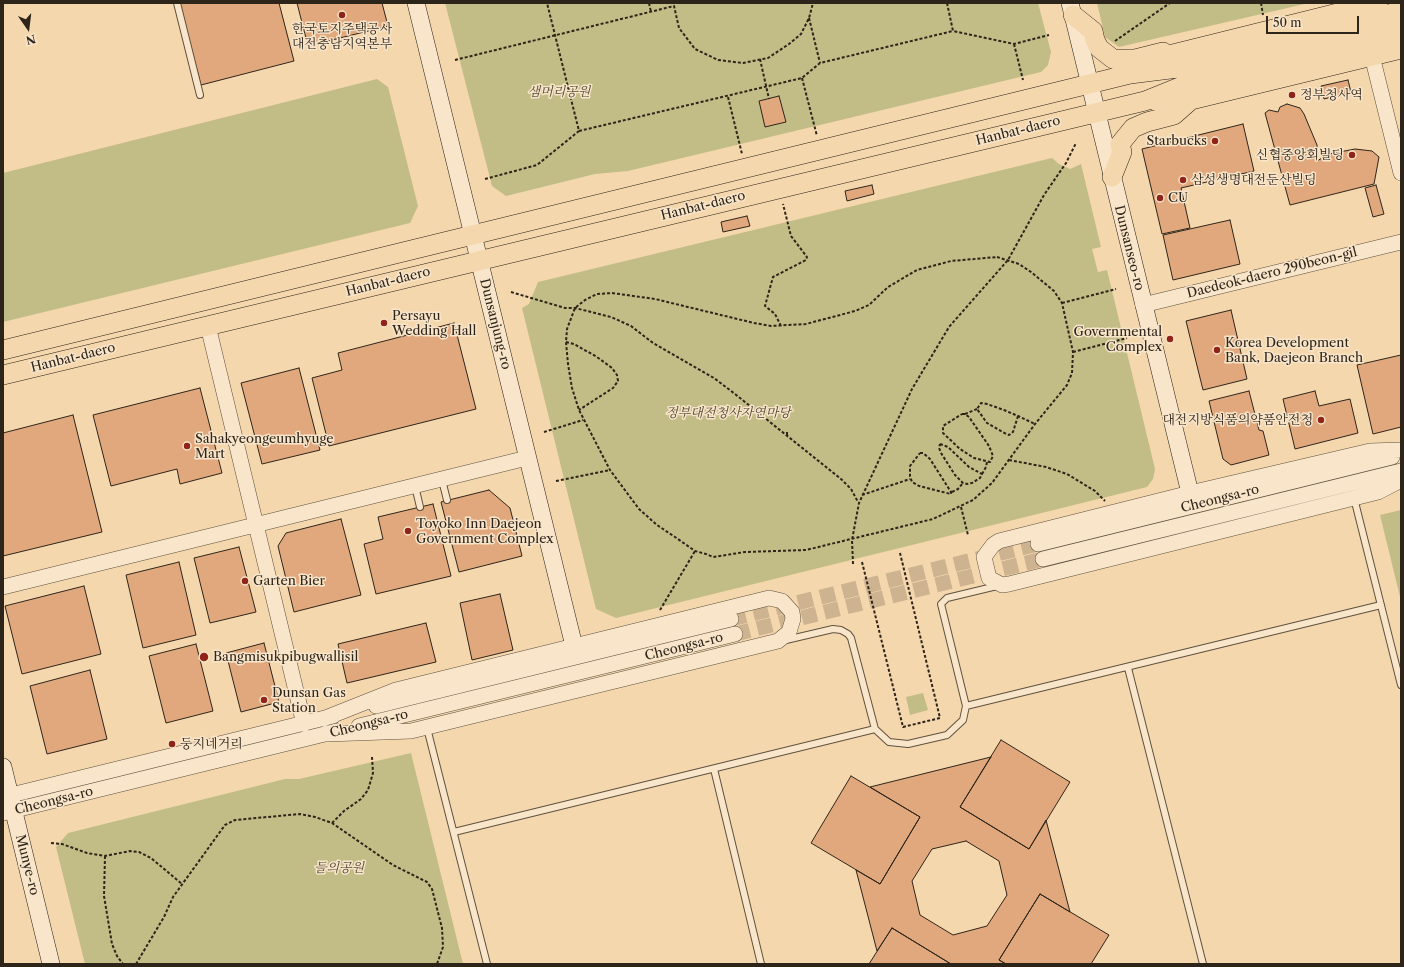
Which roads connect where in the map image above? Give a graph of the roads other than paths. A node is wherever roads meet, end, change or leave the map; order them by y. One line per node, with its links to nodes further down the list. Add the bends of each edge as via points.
1 (177, 3): 12 (lane)
2 (416, 3): 18 (main road, Dunsanjung-ro)
3 (1378, 3): 8 (main road)
4 (1071, 9): 8 (main road, via 1092,31 1094,40 1106,55 1134,59 1166,52); 11 (main road, Dunsanseo-ro)
5 (1401, 11): 10 (main road, Hanbat-daero, via 1178,68)
6 (1401, 30): 14 (main road, Hanbat-daero, via 1187,84)
7 (1401, 49): 9 (main road)
8 (1173, 54): 10 (main road)
9 (1372, 56): 13 (main road); 16 (street)
10 (1130, 74): 11 (main road, Hanbat-daero)
11 (1089, 84): 15 (main road, Dunsanseo-ro); 18 (main road, Hanbat-daero)
12 (200, 95)
13 (1191, 100): 14 (main road); 17 (main road, via 1174,115 1133,128 1120,144 1122,152)
14 (1145, 101): 15 (main road, Hanbat-daero)
15 (1096, 112): 17 (main road, Dunsanseo-ro); 20 (main road, Hanbat-daero)
16 (1401, 173)
17 (1112, 177): 21 (main road, Dunsanseo-ro)
18 (473, 235): 20 (main road, Dunsanjung-ro); 23 (main road, Hanbat-daero)
19 (1401, 242): 21 (street, Daedeok-daero 290beon-gil)
20 (479, 260): 22 (main road, Hanbat-daero); 27 (main road, Dunsanjung-ro)
21 (1143, 305): 32 (main road, Dunsanseo-ro)
22 (208, 326): 24 (main road, Hanbat-daero); 36 (street)
23 (3, 350)
24 (3, 375)
25 (1401, 450): 32 (street, via 1370,451)
26 (1401, 455): 37 (street, Cheongsa-ro)
27 (527, 458): 29 (street); 45 (main road, Dunsanjung-ro)
28 (1401, 471): 38 (street, Cheongsa-ro)
29 (442, 480): 31 (street); 34 (lane)
30 (1401, 480): 33 (street, via 1378,492)
31 (415, 486): 35 (lane); 36 (street)
32 (1190, 493): 39 (street, via 999,541 984,557 989,578 1002,585)
33 (1354, 498): 39 (street); 41 (lane)
34 (447, 500)
35 (420, 507)
36 (256, 525): 40 (street); 50 (street)
37 (1038, 544)
38 (1043, 559)
39 (1009, 584): 48 (lane, via 947,598 941,604)
40 (3, 587)
41 (1381, 605): 46 (lane); 47 (lane)
42 (731, 619): 49 (street, Cheongsa-ro)
43 (735, 634): 53 (street, Cheongsa-ro)
44 (778, 642): 45 (street, via 789,632 793,619 792,612 782,601 769,598); 51 (street); 52 (lane, via 833,629 848,634 852,638)
45 (574, 646): 49 (street, via 396,690)
46 (1128, 668): 48 (lane); 61 (lane)
47 (1401, 685)
48 (966, 706): 52 (lane, via 963,720 947,735 908,744 889,742)
49 (323, 719): 50 (street, Cheongsa-ro)
50 (304, 724): 56 (street, Cheongsa-ro)
51 (427, 726): 53 (street, via 411,731); 57 (lane)
52 (874, 729): 55 (lane)
53 (328, 734): 56 (street, Cheongsa-ro)
54 (3, 767): 56 (main road, Munye-ro)
55 (714, 769): 57 (lane); 60 (lane)
56 (8, 804): 58 (main road, Munye-ro)
57 (454, 832): 59 (lane)
58 (51, 964)
59 (487, 964)
60 (761, 964)
61 (1203, 964)

